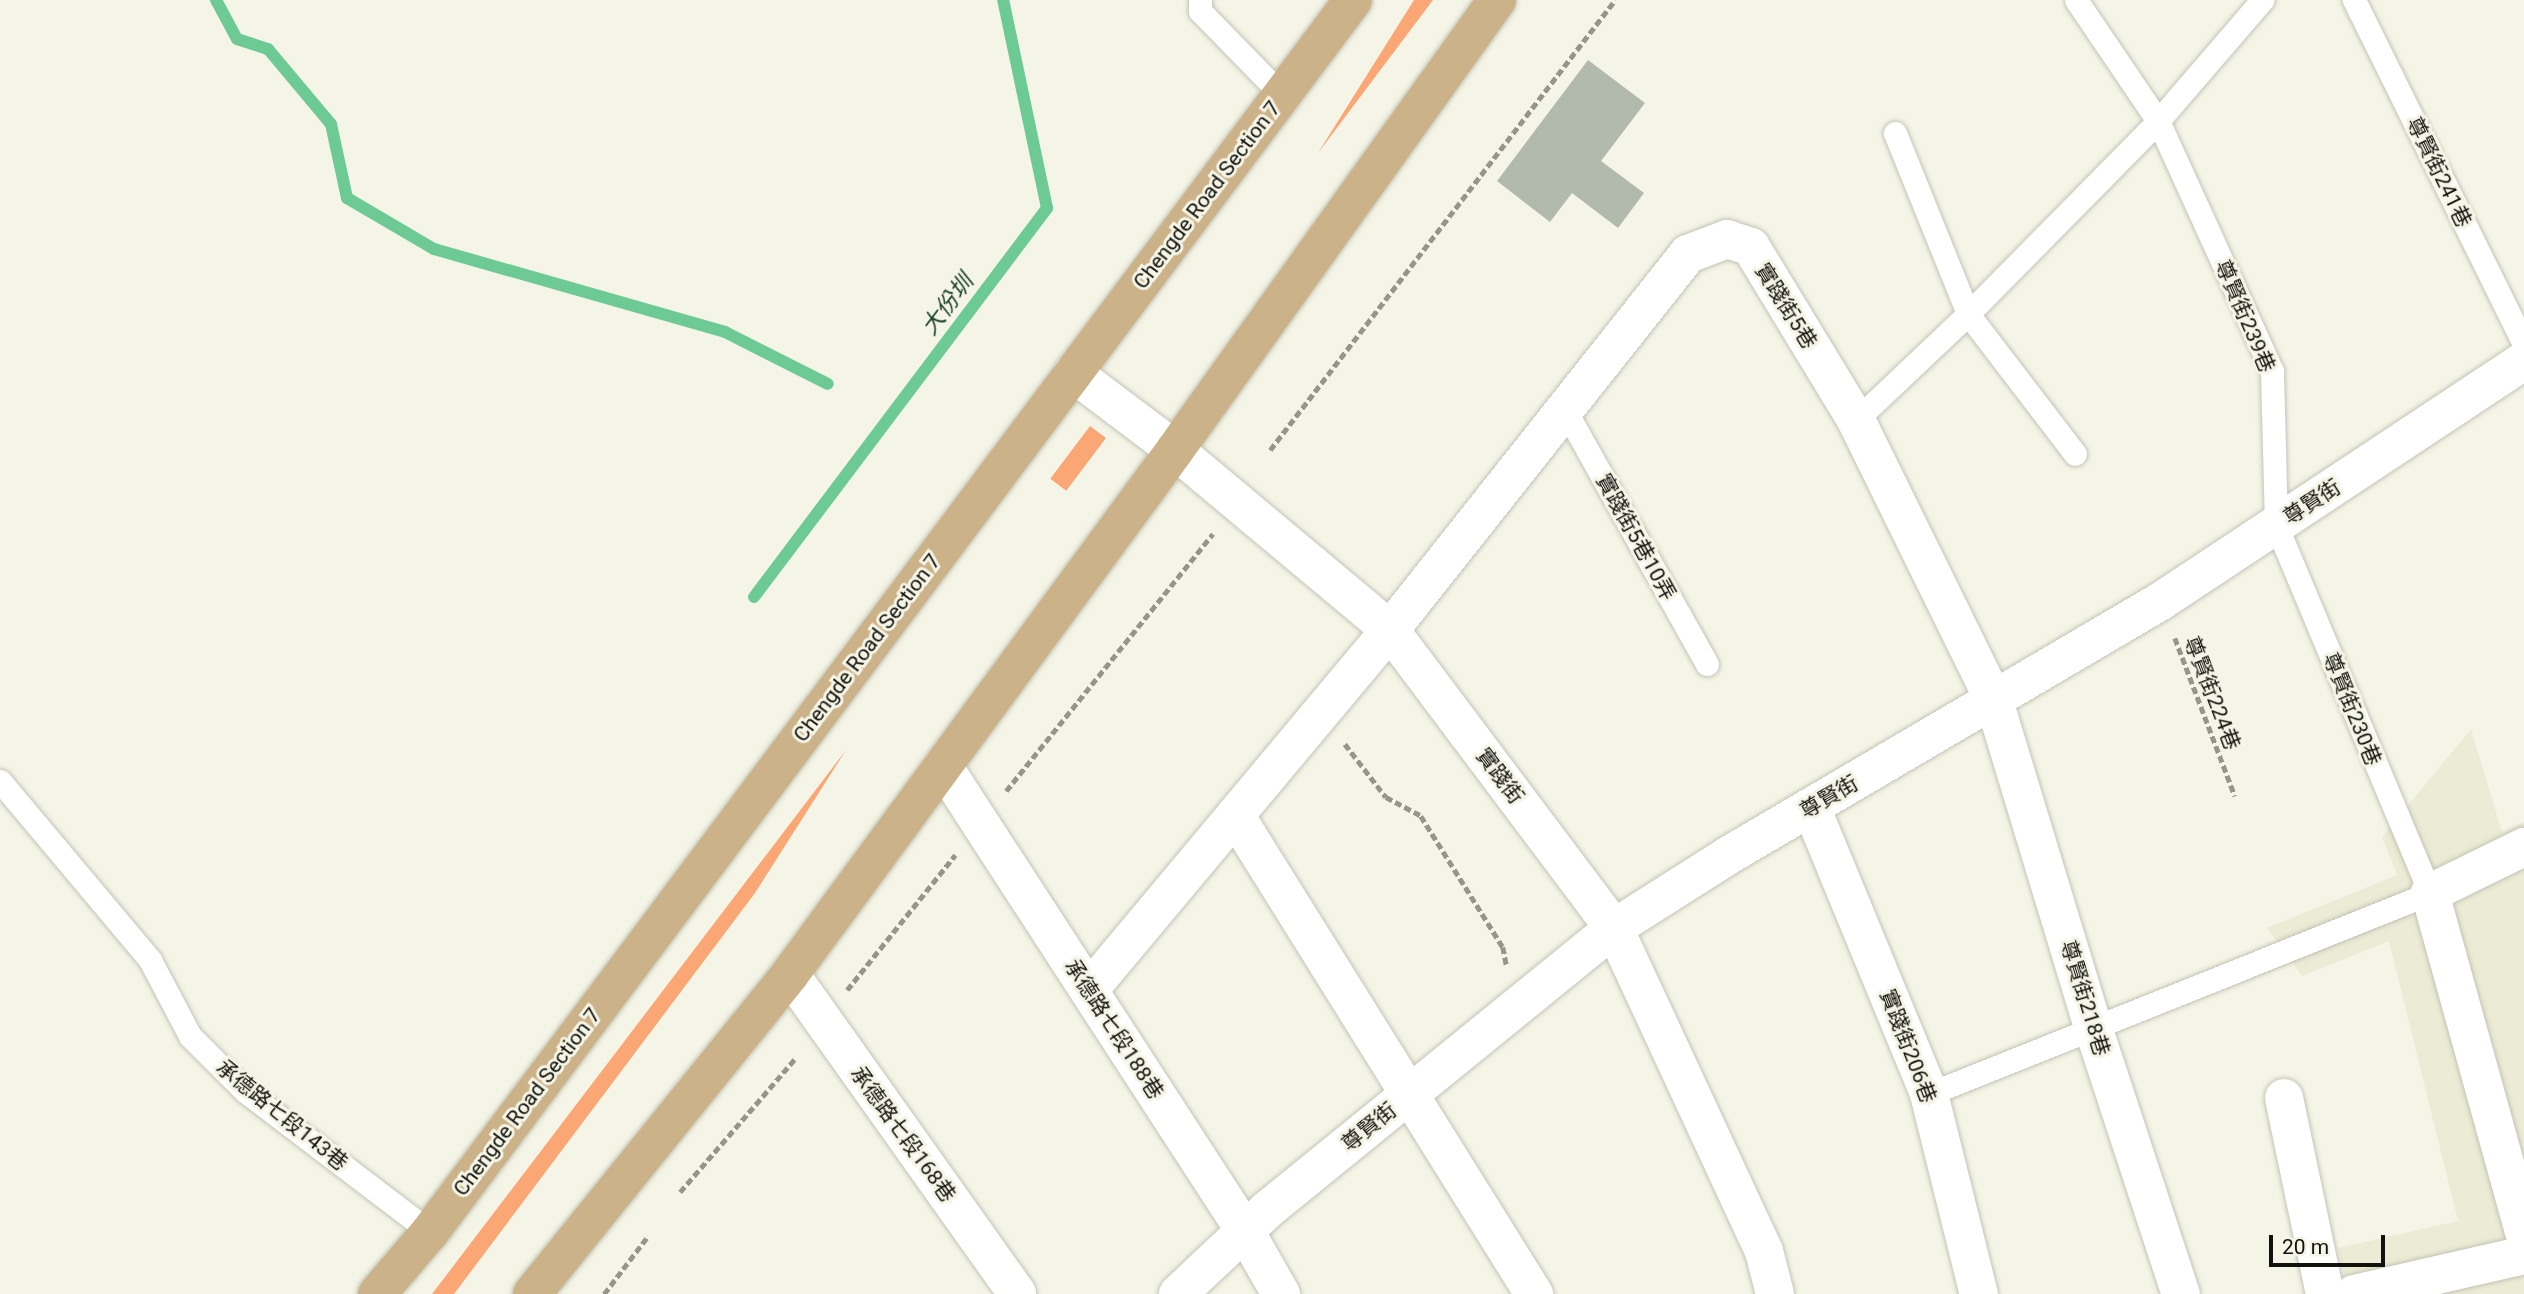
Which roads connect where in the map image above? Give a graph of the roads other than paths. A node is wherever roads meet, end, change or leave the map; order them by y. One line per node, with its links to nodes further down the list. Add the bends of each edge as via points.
1 (1200, 0): 7 (lane, via 1200,11)
2 (1353, 0): 7 (main road, Chengde Road Section 7)
3 (1497, 0): 16 (main road)
4 (2076, 0): 8 (lane, 尊賢街239巷)
5 (2262, 0): 8 (lane)
6 (2354, 0): 11 (lane, 尊賢街241巷)
7 (1282, 95): 13 (main road, Chengde Road Section 7)
8 (2158, 121): 10 (lane); 18 (lane, 尊賢街239巷, via 2272,371)
9 (1895, 133): 10 (lane)
10 (1968, 314): 15 (lane); 17 (lane)
11 (2524, 344)
12 (2524, 361): 18 (street, 尊賢街)
13 (1073, 373): 16 (street, 實踐街); 35 (main road, Chengde Road Section 7)
14 (1565, 410): 15 (street, 實踐街5巷, via 1688,254 1727,240 1751,247); 19 (street, 實踐街5巷); 20 (lane, 實踐街5巷10弄)
15 (1856, 420): 21 (street, 實踐街5巷)
16 (1175, 450): 19 (street, 實踐街); 22 (main road)
17 (2075, 454)
18 (2276, 525): 21 (street, 尊賢街, via 2161,601); 27 (lane, 尊賢街230巷)
19 (1390, 630): 25 (street, 實踐街5巷); 28 (street, 實踐街)
20 (1707, 664)
21 (1994, 701): 24 (street, 尊賢街); 31 (street, 尊賢街218巷)
22 (943, 766): 29 (main road); 30 (street, 承德路七段188巷)
23 (0, 781): 35 (lane, 承德路七段143巷, via 150,960 190,1036 245,1091)
24 (1811, 807): 28 (street, 尊賢街); 32 (street, 實踐街206巷)
25 (1235, 815): 30 (street, 實踐街5巷); 33 (street)
26 (2524, 847): 27 (street)
27 (2430, 893): 31 (lane); 37 (street)
28 (1614, 928): 33 (street, 尊賢街); 45 (street, 實踐街, via 1764,1251)
29 (790, 974): 40 (main road); 41 (street, 承德路七段168巷)
30 (1089, 990): 36 (street, 承德路七段188巷)
31 (2093, 1027): 32 (lane); 47 (street, 尊賢街218巷)
32 (1929, 1094): 46 (street, 實踐街206巷)
33 (1408, 1095): 36 (street, 尊賢街); 44 (street)
34 (2284, 1098): 48 (street)
35 (430, 1231): 39 (main road, Chengde Road Section 7)
36 (1245, 1231): 42 (street, 尊賢街); 43 (street, 承德路七段188巷)
37 (2524, 1231)
38 (2524, 1255): 49 (street)
39 (377, 1294)
40 (531, 1294)
41 (1017, 1294)
42 (1178, 1294)
43 (1281, 1294)
44 (1534, 1294)
45 (1775, 1294)
46 (1979, 1294)
47 (2181, 1294)
48 (2325, 1294)
49 (2354, 1294)

